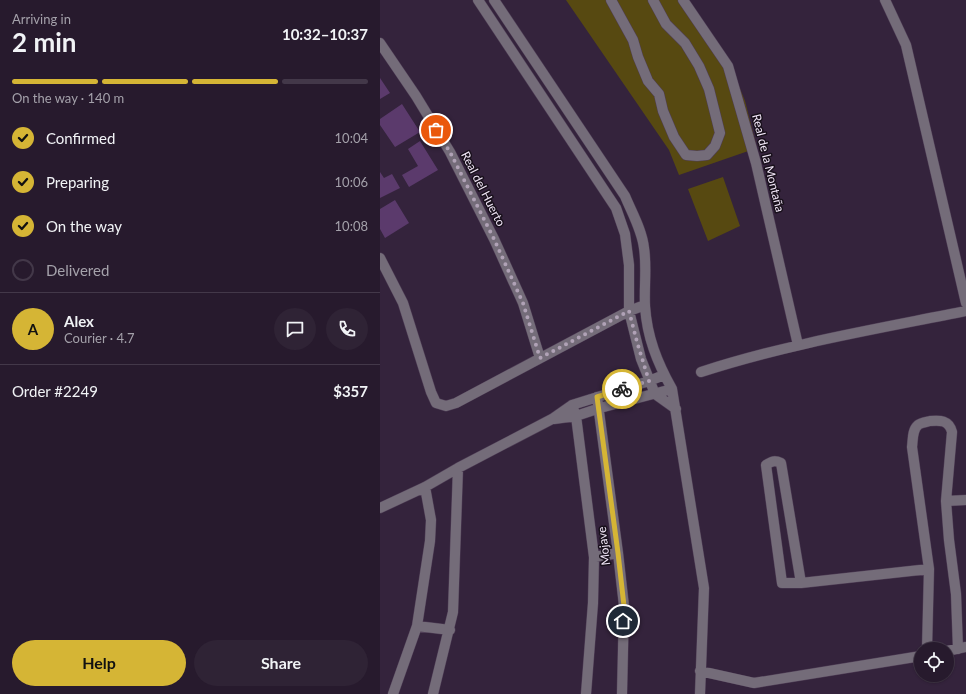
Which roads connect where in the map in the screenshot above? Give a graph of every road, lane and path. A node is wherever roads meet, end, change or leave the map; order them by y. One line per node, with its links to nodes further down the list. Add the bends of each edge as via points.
1 (478, 0): 9 (street)
2 (494, 0): 8 (street)
3 (611, 0): 4 (street, via 633,40 648,81 659,94 674,137 686,155 707,155 715,146 720,133 709,89 685,43 666,24)
4 (653, 0)
5 (683, 0): 15 (street, Real de la Montaña, via 728,66 756,163)
6 (885, 0): 11 (street, via 906,45)
7 (380, 43): 16 (street, Real del Huerto, via 450,152 523,303)
8 (526, 46): 9 (street); 12 (street, via 625,196 638,225 644,247)
9 (514, 55): 13 (street, via 616,208 625,234 629,266)
10 (380, 258): 16 (street, via 403,303 436,403 446,406 456,403)
11 (966, 303)
12 (645, 305): 13 (street); 18 (street, via 652,348)
13 (629, 311): 16 (street); 19 (street)
14 (966, 311): 15 (street)
15 (798, 346): 17 (street)
16 (540, 358)
17 (701, 372)
18 (664, 374): 19 (street); 20 (street)
19 (649, 381): 21 (street); 22 (street)
20 (672, 389): 21 (street); 25 (street)
21 (655, 394): 24 (street); 25 (street)
22 (597, 397): 23 (street); 24 (street, Mojave)
23 (572, 405): 26 (street, Mojave); 27 (street)
24 (600, 408): 26 (street); 33 (street, Mojave)
25 (676, 409): 42 (street, via 704,588)
26 (576, 416): 27 (street); 34 (street, Mojave)
27 (552, 419): 28 (street)
28 (458, 468): 29 (street); 38 (street, via 453,612)
29 (425, 487): 32 (street); 37 (street, via 431,520 430,541)
30 (966, 500): 31 (street)
31 (946, 501): 35 (street, via 951,426 940,420 926,422 918,425 913,432 912,447); 40 (street)
32 (380, 508)
33 (618, 553): 34 (street); 46 (street, Mojave, via 624,606)
34 (594, 557): 45 (street, Mojave)
35 (929, 569): 36 (street); 39 (street)
36 (801, 583): 36 (street, via 781,463 772,461 766,465 782,583)
37 (417, 626): 38 (street); 43 (street)
38 (450, 630): 44 (street)
39 (927, 642)
40 (962, 648)
41 (914, 657): 42 (street, via 754,683)
42 (700, 671): 47 (street)
43 (393, 694)
44 (432, 694)
45 (586, 694)
46 (622, 694)
47 (700, 694)

